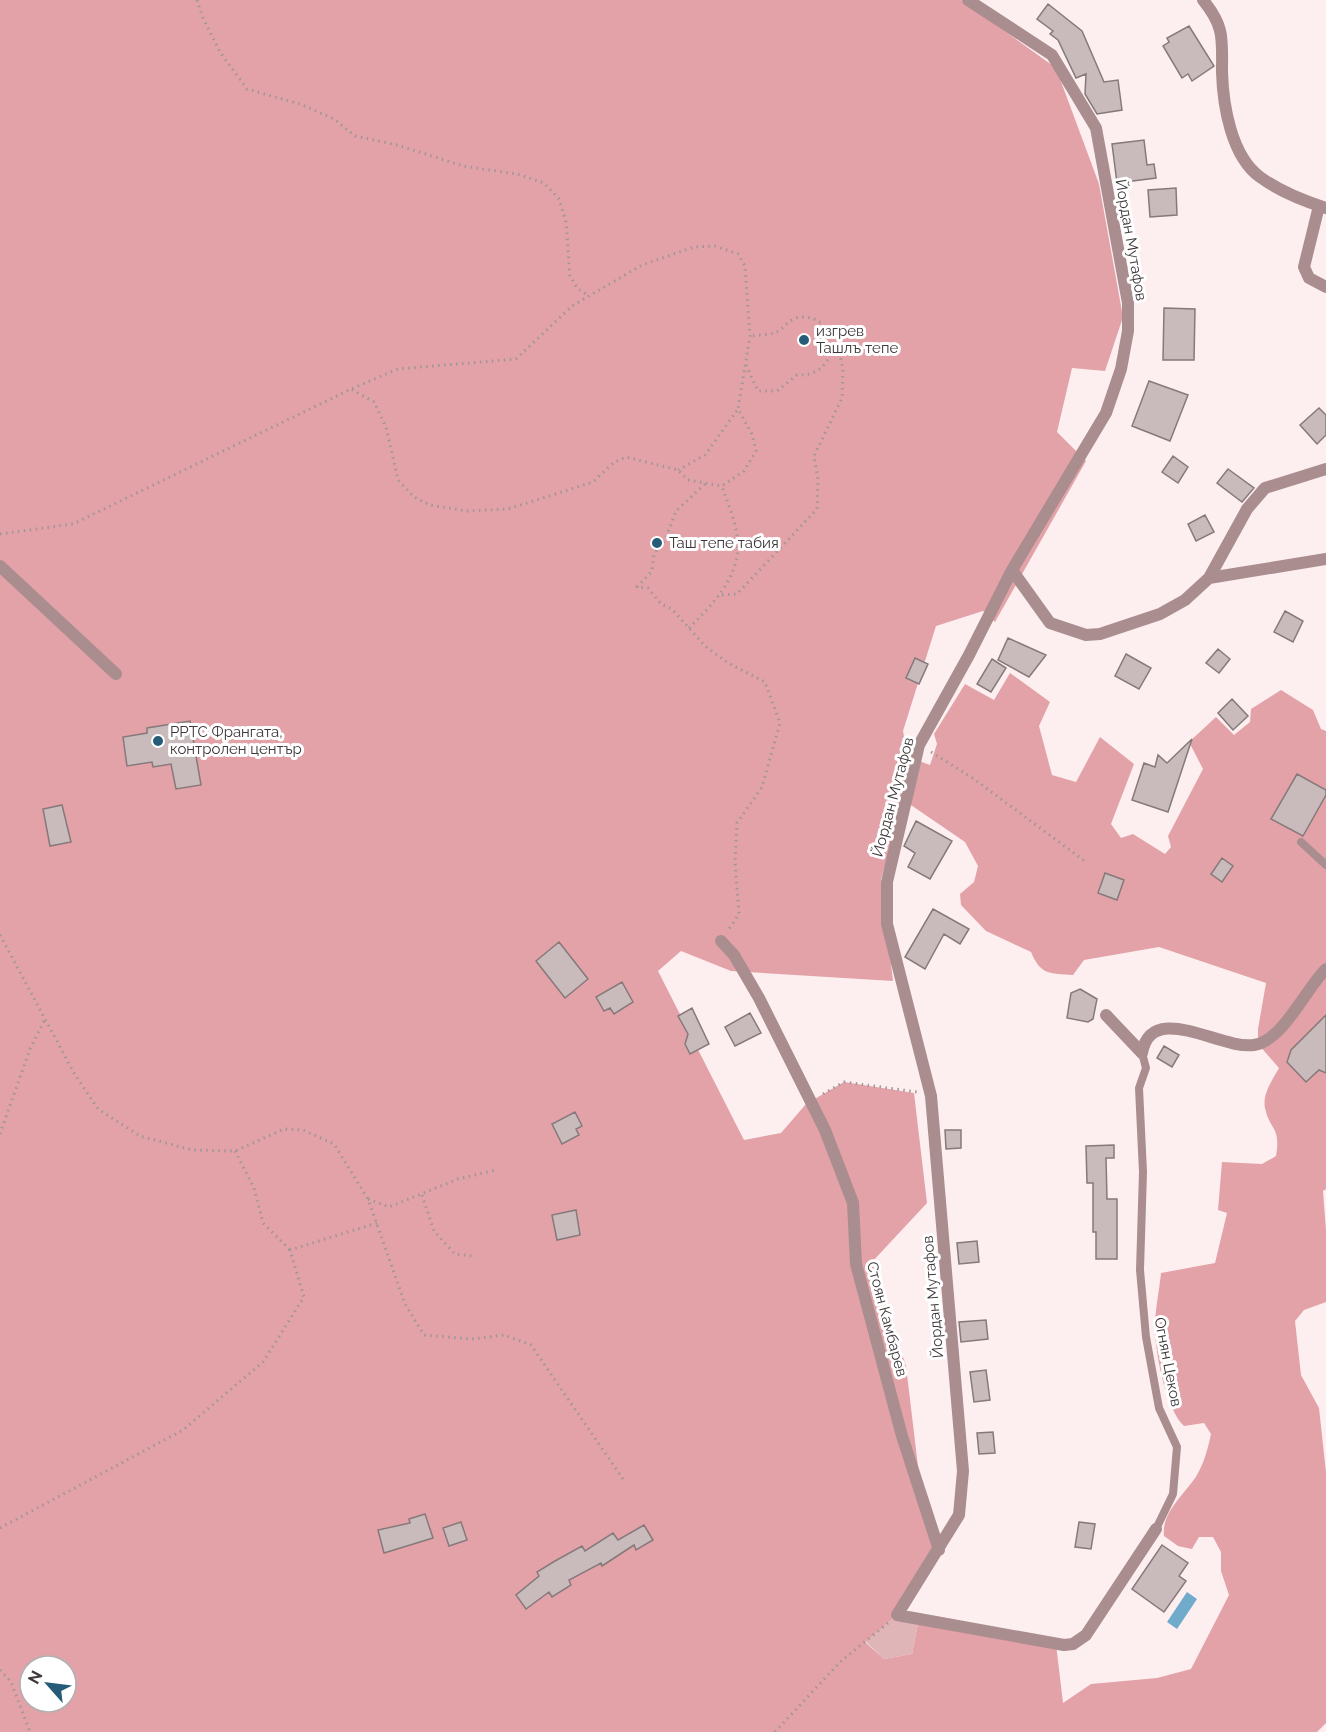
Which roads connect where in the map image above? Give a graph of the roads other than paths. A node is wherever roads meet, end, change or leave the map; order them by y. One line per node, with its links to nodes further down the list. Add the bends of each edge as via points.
1 (968, 0): 8 (street, Йордан Мутафов, via 1052,55 1096,128 1128,303 1128,332 1121,369 1106,413)
2 (1203, 0): 3 (street, via 1222,32 1222,76 1230,129 1245,162 1259,177)
3 (1322, 207): 4 (street, via 1304,267 1309,278)
4 (1326, 287)
5 (1326, 469): 9 (street, via 1265,488 1247,509)
6 (1326, 560): 9 (street)
7 (0, 566): 10 (street)
8 (1012, 570): 9 (street, via 1050,623 1086,635 1160,614 1185,600); 18 (street, Йордан Мутафов, via 919,745 887,882 887,924 929,1088 963,1471 959,1515)
9 (1209, 578)
10 (116, 674)
11 (1301, 842): 12 (lane)
12 (1326, 865)
13 (721, 941): 18 (street, Стоян Камбарев, via 734,955 759,998 811,1101 853,1203 856,1264 902,1436)
14 (1326, 969): 16 (street, via 1281,1026 1258,1044 1242,1046 1180,1029 1161,1028 1151,1033)
15 (1106, 1015): 16 (street)
16 (1142, 1053): 17 (lane, Огнян Цеков, via 1146,1068 1139,1088 1143,1172 1140,1270 1159,1408 1177,1447 1173,1494)
17 (1156, 1529): 19 (street, Огнян Цеков, via 1086,1635 1072,1644)
18 (939, 1550): 19 (street, Йордан Мутафов)
19 (897, 1615)

